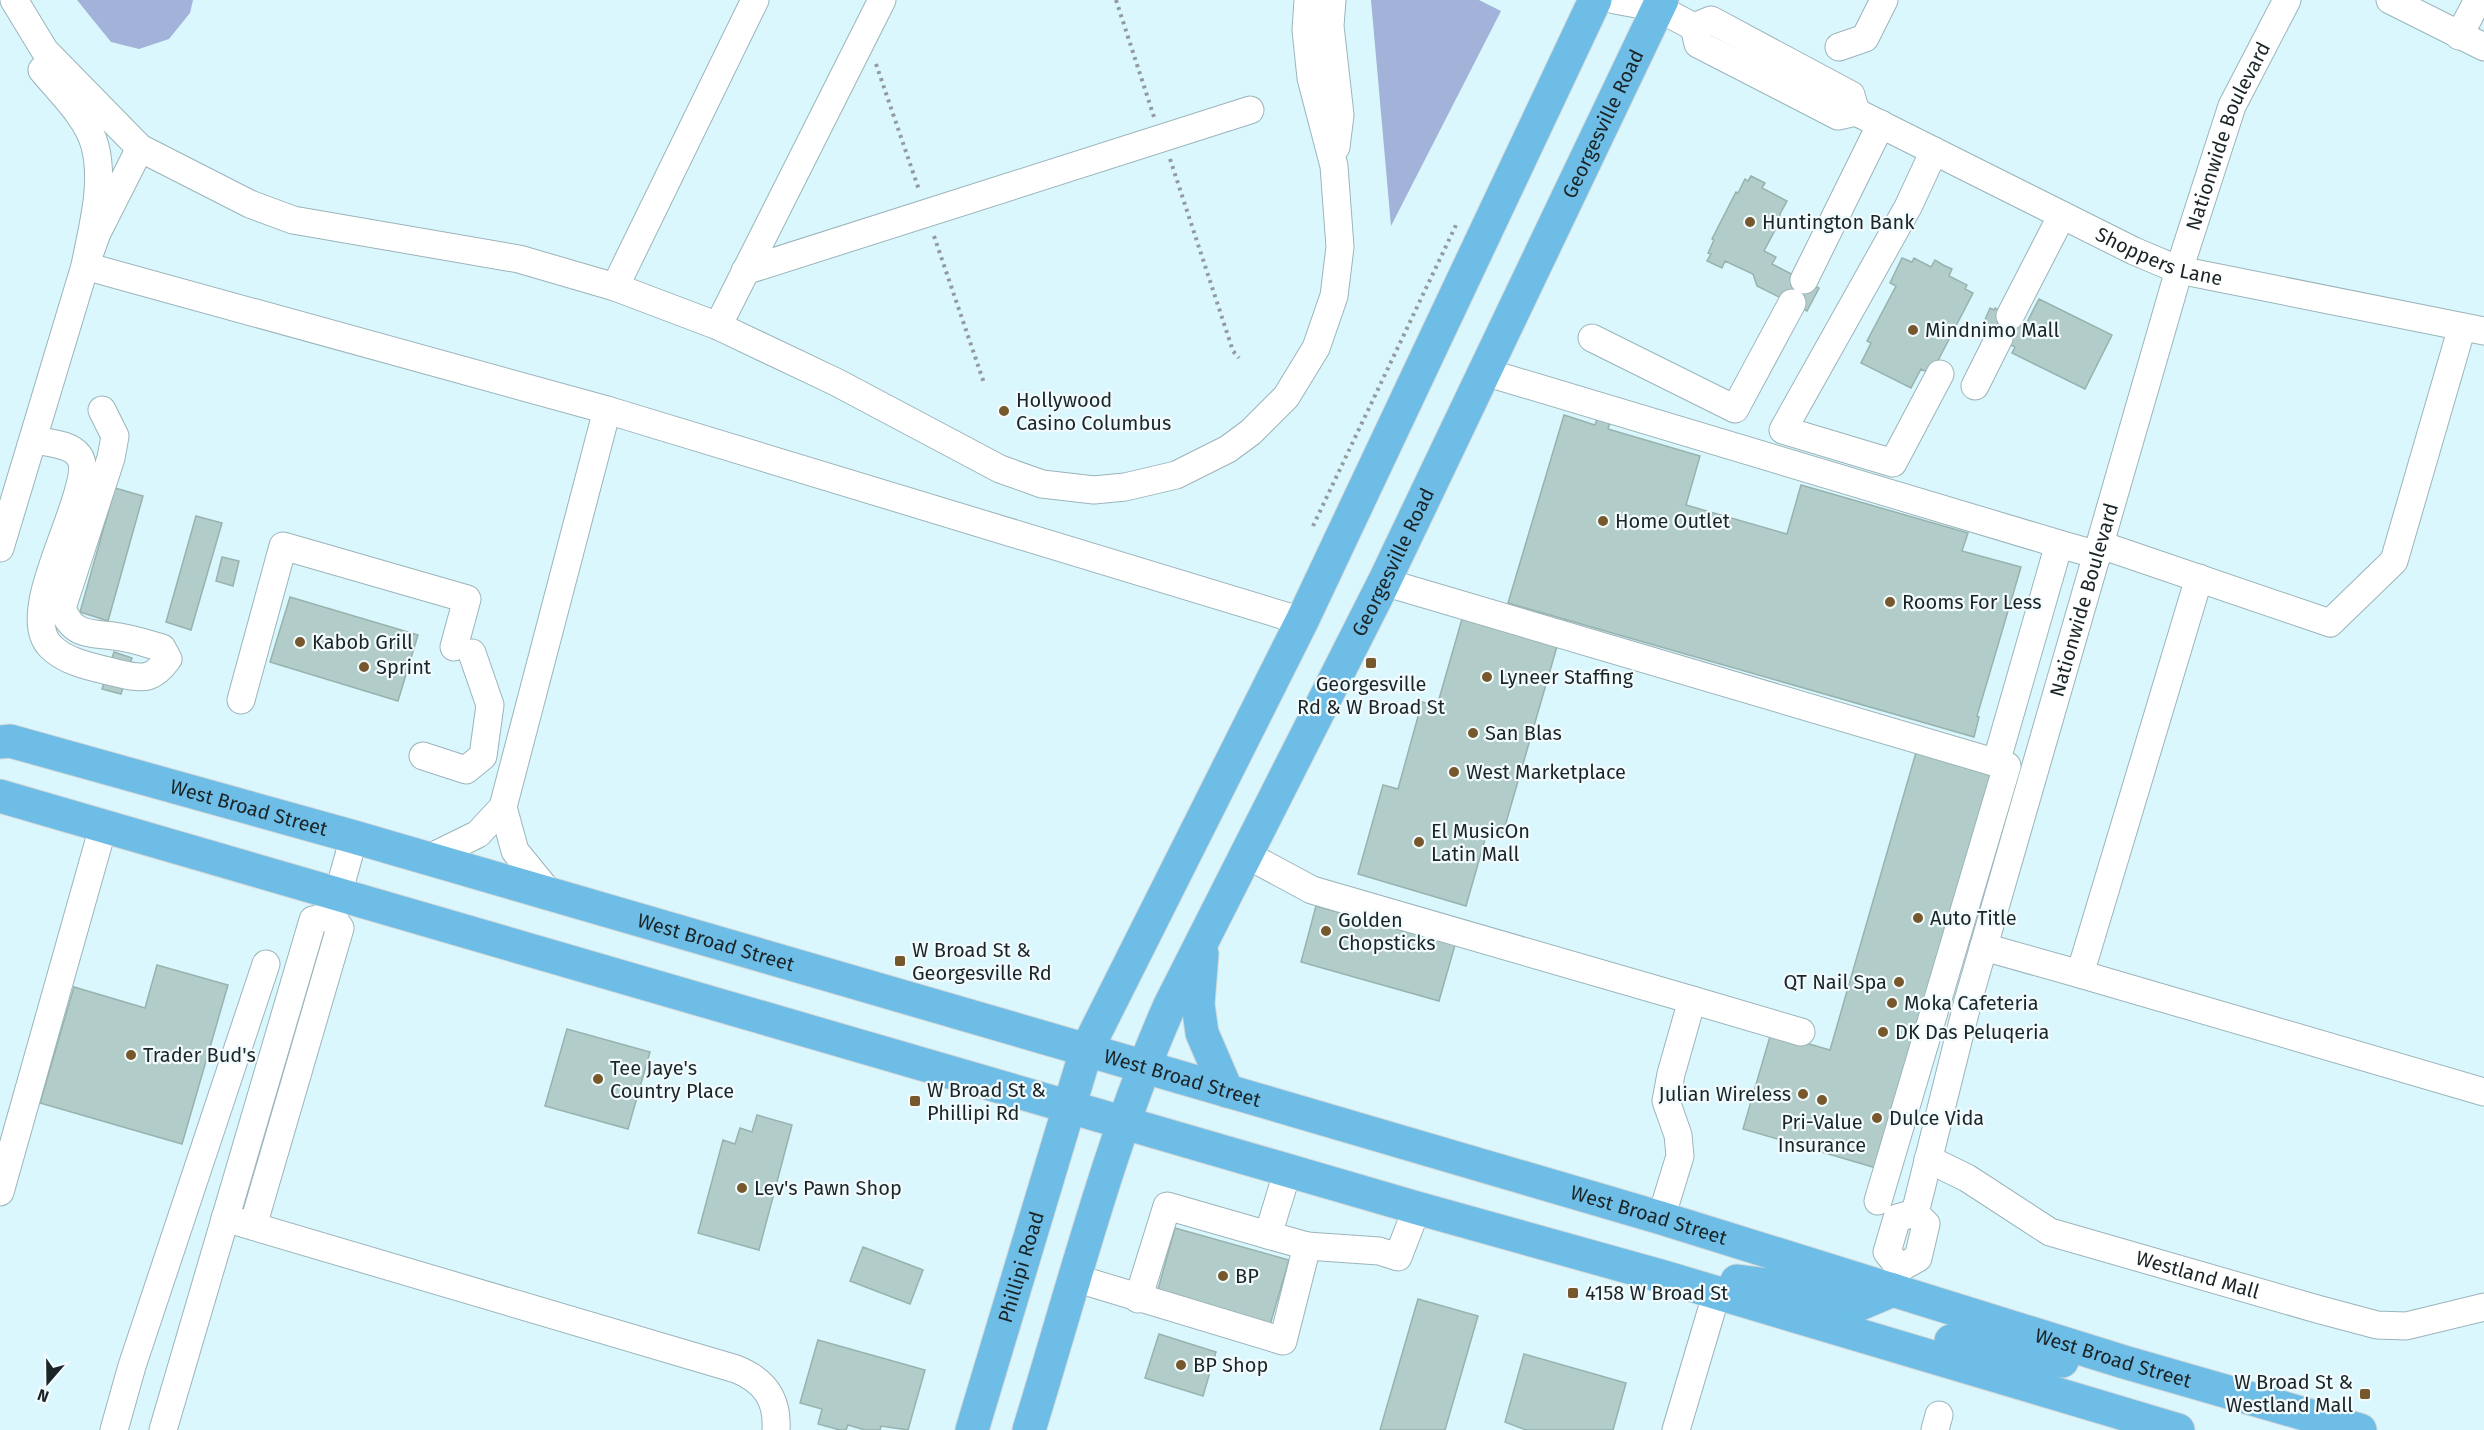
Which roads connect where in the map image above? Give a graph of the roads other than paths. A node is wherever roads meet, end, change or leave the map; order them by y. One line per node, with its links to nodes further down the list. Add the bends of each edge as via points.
1 (755, 0): 25 (lane)
2 (882, 0): 24 (lane)
3 (1308, 0): 20 (lane, via 1306,30 1311,78)
4 (1332, 0): 20 (lane, via 1330,26 1340,115)
5 (1595, 0): 40 (main road)
6 (1615, 0): 11 (lane, Shoppers Lane)
7 (1884, 0): 14 (lane, via 1865,38)
8 (2287, 0): 23 (lane, Nationwide Boulevard, via 2232,106)
9 (2390, 0): 13 (lane)
10 (2478, 0): 13 (lane)
11 (1660, 4): 17 (lane, Shoppers Lane, via 1694,27 1711,20 1851,95 1856,112); 29 (main road, Georgesville Road)
12 (19, 9): 18 (lane, via 45,51); 22 (lane, via 38,64 95,146 98,190)
13 (2459, 36): 15 (lane)
14 (1839, 46)
15 (2484, 47)
16 (1250, 110): 24 (lane)
17 (1881, 124): 19 (lane, Shoppers Lane); 28 (lane, via 1735,410)
18 (140, 148): 22 (lane); 25 (lane, via 250,204 293,220 519,259)
19 (1934, 151): 21 (lane, Shoppers Lane); 30 (lane, via 1908,207 1783,430 1893,463)
20 (1334, 166): 26 (lane, via 1340,247 1334,296 1316,348 1286,397 1251,432 1203,464 1151,482 1094,490 1042,484 1000,469 836,382)
21 (2062, 215): 23 (lane, Shoppers Lane); 31 (lane)
22 (85, 266): 33 (lane); 34 (lane)
23 (2179, 270): 27 (lane, Shoppers Lane); 37 (lane, Nationwide Boulevard)
24 (745, 271): 26 (lane)
25 (615, 286): 26 (lane)
26 (718, 326)
27 (2473, 329): 38 (lane, via 2394,561 2331,623)
28 (1592, 338)
29 (1485, 372): 35 (lane); 39 (main road, Georgesville Road)
30 (1940, 375)
31 (1975, 386)
32 (102, 410): 34 (lane, via 115,436 111,458 62,608 67,621 84,633 126,638 162,648 168,659 157,674 127,675 68,658 58,654 43,636 39,618 83,470 78,454 70,449)
33 (607, 411): 40 (lane); 46 (lane)
34 (33, 440): 36 (lane)
35 (2059, 544): 37 (lane); 44 (lane)
36 (0, 548)
37 (2100, 550): 38 (lane); 54 (lane, Nationwide Boulevard)
38 (2199, 578): 56 (lane)
39 (1384, 582): 44 (lane); 49 (main road, Georgesville Road)
40 (1302, 621): 59 (main road)
41 (241, 700): 43 (lane, via 283,546 467,599 463,650 490,705 483,756 466,770)
42 (0, 742): 48 (main road, West Broad Street, via 10,741)
43 (423, 756)
44 (1996, 763): 68 (lane, via 2007,766)
45 (0, 796): 47 (main road)
46 (503, 807): 50 (lane, via 478,834); 51 (lane, via 515,851)
47 (103, 826): 52 (main road); 67 (lane)
48 (354, 837): 50 (main road, West Broad Street); 52 (lane)
49 (1247, 855): 53 (main road, Georgesville Road); 57 (lane, via 1312,890)
50 (427, 859): 51 (main road, West Broad Street)
51 (550, 894): 59 (main road, West Broad Street)
52 (335, 905): 63 (main road); 70 (lane, via 313,920); 73 (lane, via 340,928)
53 (1203, 940): 60 (main road, Georgesville Road); 61 (main road, via 1198,1004 1202,1033)
54 (1983, 947): 56 (lane); 65 (lane, Nationwide Boulevard)
55 (266, 964): 83 (lane)
56 (2080, 974): 62 (lane)
57 (1692, 1000): 58 (lane); 71 (lane, via 1666,1101 1678,1135 1680,1156)
58 (1801, 1032)
59 (1086, 1051): 60 (main road, West Broad Street); 63 (main road)
60 (1143, 1067): 61 (main road, West Broad Street); 64 (main road, Georgesville Road)
61 (1227, 1090): 71 (main road, West Broad Street)
62 (2484, 1092)
63 (1068, 1107): 64 (main road); 86 (main road, Phillipi Road)
64 (1122, 1123): 66 (main road); 76 (main road)
65 (1928, 1159): 77 (lane, Nationwide Boulevard, via 1915,1213 1897,1218 1887,1252); 80 (lane, Westland Mall, via 1967,1178 2049,1232 2320,1310 2377,1325 2406,1326)
66 (1288, 1170): 69 (main road); 74 (lane)
67 (0, 1192)
68 (1878, 1201)
69 (1417, 1208): 72 (main road); 75 (lane, via 1398,1257 1379,1251)
70 (225, 1218): 73 (lane); 84 (lane)
71 (1661, 1218): 77 (main road, West Broad Street)
72 (1471, 1223): 77 (main road, via 1534,1221 1747,1284 1809,1290 1860,1304); 78 (main road)
73 (253, 1227): 85 (lane, via 736,1369 764,1386 773,1400)
74 (1268, 1235): 75 (lane); 79 (lane, via 1167,1206)
75 (1307, 1246): 79 (lane, via 1283,1341)
76 (1075, 1278): 79 (lane); 87 (main road)
77 (1896, 1279): 82 (main road, West Broad Street)
78 (1717, 1292): 81 (main road); 88 (lane)
79 (1138, 1299)
80 (2484, 1307)
81 (1882, 1340): 82 (main road, via 1886,1330 1900,1326 1973,1348 2064,1362); 89 (main road)
82 (2124, 1362): 90 (main road, West Broad Street)
83 (114, 1430)
84 (163, 1430)
85 (776, 1430)
86 (972, 1430)
87 (1029, 1430)
88 (1676, 1430)
89 (2178, 1430)
90 (2360, 1430)

